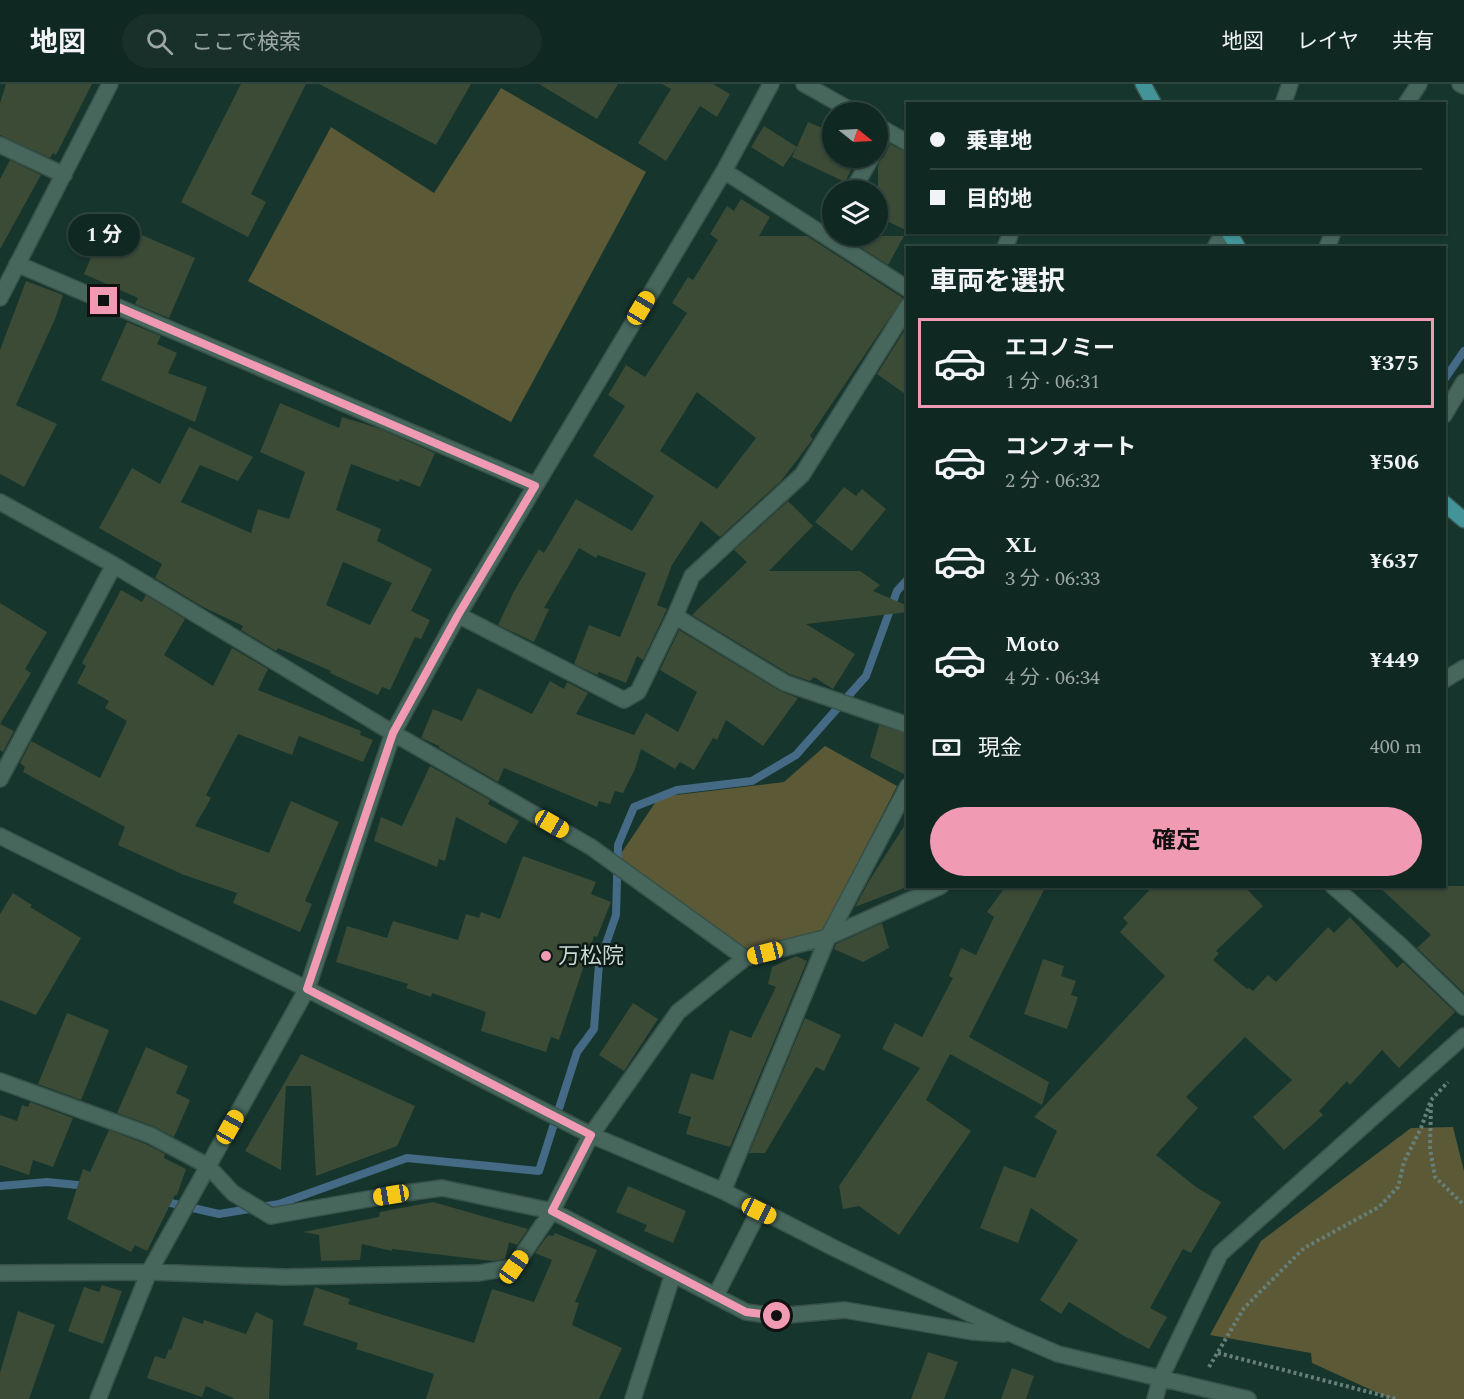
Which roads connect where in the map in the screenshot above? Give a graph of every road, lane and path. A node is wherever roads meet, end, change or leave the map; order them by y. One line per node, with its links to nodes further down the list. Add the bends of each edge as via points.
1 (110, 84): 15 (street)
2 (771, 84): 14 (street)
3 (804, 84): 7 (street)
4 (1143, 84): 8 (main road)
5 (1290, 84): 9 (street)
6 (1419, 84): 10 (street)
7 (836, 102)
8 (1153, 102)
9 (1284, 102)
10 (1407, 102)
11 (888, 131): 12 (street)
12 (906, 142)
13 (0, 145): 15 (street)
14 (724, 171): 16 (street); 24 (street)
15 (64, 175): 18 (street)
16 (822, 228)
17 (848, 246): 19 (street)
18 (17, 264): 20 (street); 24 (street)
19 (906, 288)
20 (0, 298)
21 (906, 309): 30 (street, via 802,475 692,576)
22 (1464, 382): 23 (street)
23 (1446, 411)
24 (535, 486): 29 (street)
25 (0, 502): 28 (street)
26 (1446, 505): 27 (main road)
27 (1464, 520)
28 (114, 565): 34 (street); 35 (street)
29 (458, 615): 30 (street, via 624,700 638,692); 34 (street)
30 (675, 616): 33 (street, via 786,683)
31 (1464, 668): 32 (street)
32 (1446, 679)
33 (906, 724)
34 (393, 733): 41 (street, via 591,847); 42 (street)
35 (0, 779)
36 (906, 790): 40 (street)
37 (0, 836): 42 (street)
38 (937, 888): 40 (street)
39 (1335, 888): 43 (street)
40 (828, 937): 41 (street); 50 (street)
41 (745, 958): 48 (street, via 678,1012)
42 (307, 989): 48 (street); 49 (street)
43 (1464, 1007)
44 (1464, 1036): 60 (street, via 1220,1254)
45 (1456, 1074): 47 (path)
46 (0, 1081): 49 (street, via 150,1136)
47 (1431, 1100): 51 (path, via 1430,1148 1435,1177); 59 (path, via 1404,1162 1398,1187 1379,1207 1304,1248 1244,1308)
48 (591, 1135): 50 (street); 52 (street)
49 (208, 1166): 52 (street, via 233,1193 271,1216 442,1188); 54 (street)
50 (723, 1191): 53 (street)
51 (1464, 1205)
52 (552, 1211): 54 (street, via 514,1267 479,1273 285,1277); 56 (street)
53 (759, 1211): 57 (street); 58 (street)
54 (149, 1272): 55 (street); 62 (street)
55 (0, 1273)
56 (673, 1274): 57 (street); 63 (street)
57 (716, 1296): 58 (street, via 746,1312 777,1316 845,1310 973,1332)
58 (1012, 1334): 60 (street, via 1058,1354)
59 (1218, 1353): 61 (path); 66 (path)
60 (1161, 1377): 61 (street); 64 (street)
61 (1197, 1386): 65 (street)
62 (98, 1399)
63 (633, 1399)
64 (1155, 1399)
65 (1248, 1399)
66 (1396, 1399)

